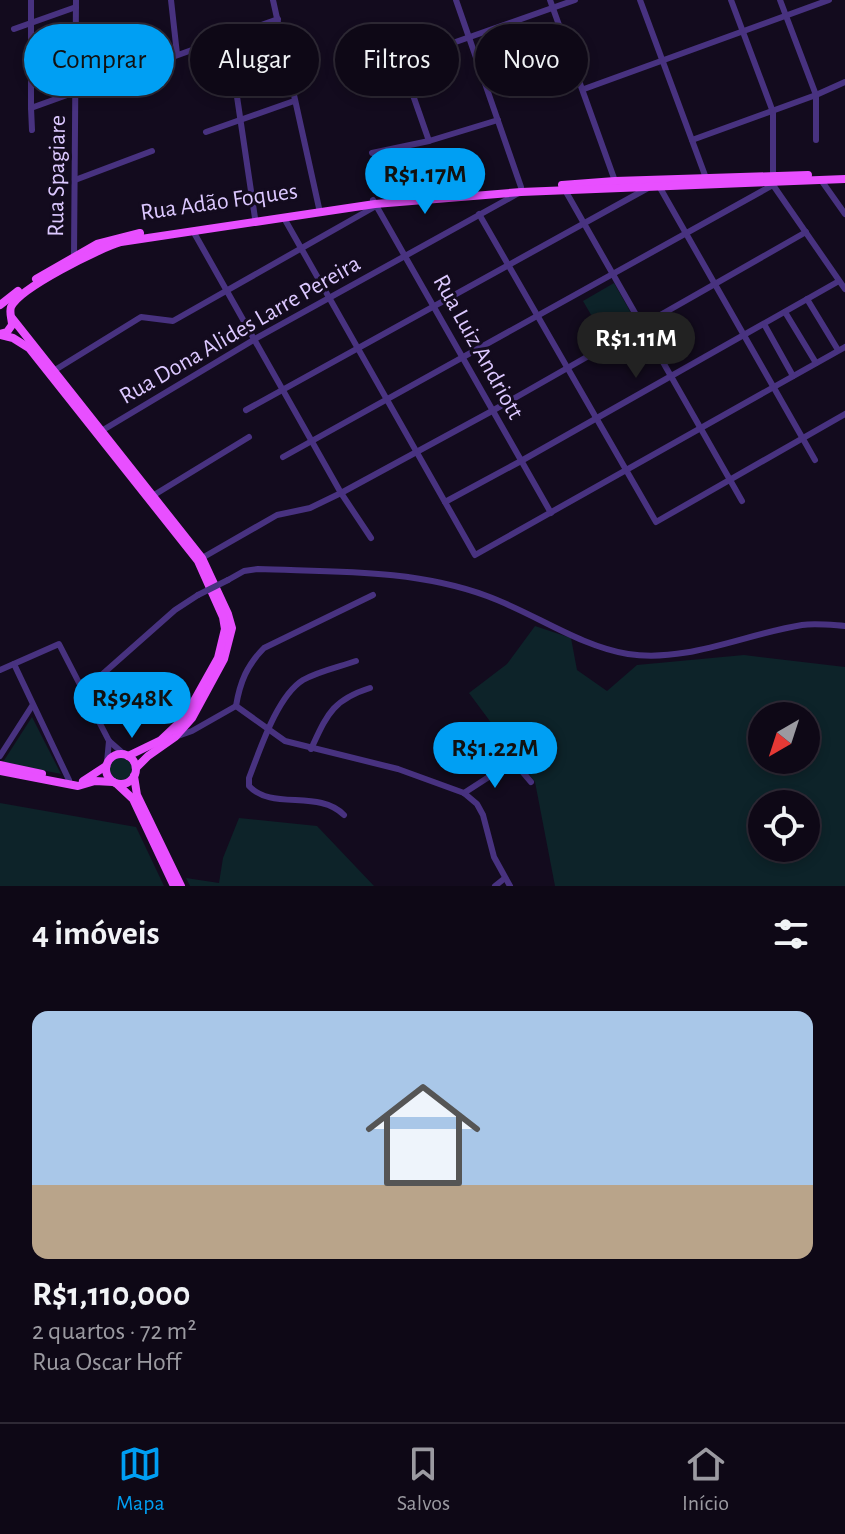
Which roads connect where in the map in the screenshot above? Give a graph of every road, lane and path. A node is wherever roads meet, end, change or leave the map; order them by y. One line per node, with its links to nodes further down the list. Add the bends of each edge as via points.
1 (31, 0): 14 (street)
2 (171, 0): 23 (street)
3 (273, 0): 13 (street)
4 (456, 0): 20 (street)
5 (575, 0): 11 (street)
6 (640, 0): 25 (street)
7 (731, 0): 19 (street)
8 (780, 0): 12 (street)
9 (829, 0): 12 (street)
10 (76, 4): 14 (street)
11 (552, 4): 16 (street); 20 (street)
12 (785, 14): 19 (street); 28 (street)
13 (278, 19): 15 (street); 35 (street)
14 (30, 24)
15 (263, 24)
16 (560, 24)
17 (24, 26): 18 (street)
18 (14, 29)
19 (742, 30): 25 (street); 37 (street)
20 (469, 39): 21 (street); 39 (street)
21 (459, 42)
22 (190, 49): 23 (street)
23 (177, 54): 24 (street)
24 (174, 55)
25 (664, 60): 27 (street); 42 (street)
26 (845, 82): 28 (street)
27 (588, 88)
28 (816, 95): 37 (street); 43 (street)
29 (31, 96): 36 (street)
30 (65, 96): 36 (street)
31 (76, 96): 49 (street, Rua Spagiare)
32 (237, 96): 38 (street)
33 (413, 96): 44 (street)
34 (586, 96): 51 (street)
35 (294, 101): 38 (street); 57 (street)
36 (31, 108): 40 (street)
37 (773, 112): 42 (street); 52 (street)
38 (240, 120): 41 (street); 60 (street)
39 (498, 120): 44 (street); 54 (street)
40 (32, 130)
41 (206, 132)
42 (692, 140): 48 (street)
43 (816, 140)
44 (429, 141): 46 (street)
45 (152, 151): 49 (street)
46 (372, 153)
47 (845, 176): 50 (main road, Rua Adão Foques); 52 (main road, Rua Adão Foques)
48 (706, 178): 51 (main road, Rua Adão Foques); 52 (main road, Rua Adão Foques)
49 (75, 180): 67 (street, Rua Spagiare)
50 (821, 180): 52 (main road, Rua Adão Foques); 59 (street)
51 (615, 181): 54 (main road, Rua Adão Foques)
52 (773, 181): 53 (main road, Rua Adão Foques); 64 (street); 65 (street)
53 (655, 186): 55 (main road, Rua Adão Foques); 62 (street); 65 (street)
54 (521, 190): 55 (main road, Rua Adão Foques); 56 (main road, Rua Adão Foques); 58 (street, Rua Dona Alides Larre Pereira)
55 (565, 190): 62 (street)
56 (375, 203): 57 (main road, Rua Adão Foques); 61 (main road, Rua Adão Foques); 66 (street); 68 (street, Rua Luiz Andriott)
57 (319, 208): 60 (main road, Rua Adão Foques)
58 (479, 214): 68 (street, Rua Dona Alides Larre Pereira); 69 (street)
59 (845, 214)
60 (255, 218): 67 (main road, Rua Adão Foques, via 121,236)
61 (284, 218): 63 (main road, Rua Adão Foques); 66 (street)
62 (584, 223): 69 (street); 70 (street)
63 (193, 231): 74 (street); 80 (main road, Rua Adão Foques, via 98,249 16,299)
64 (806, 232): 71 (street); 72 (street)
65 (686, 233): 70 (street); 72 (street)
66 (300, 248): 74 (street); 75 (street)
67 (74, 256): 77 (main road, Rua Adão Foques)
68 (405, 256): 75 (street, Rua Dona Alides Larre Pereira); 78 (street, Rua Luiz Andriott)
69 (510, 265): 78 (street); 81 (street)
70 (613, 274): 81 (street); 83 (street)
71 (839, 281): 73 (street); 76 (street)
72 (714, 283): 83 (street); 85 (street)
73 (845, 289)
74 (226, 290): 86 (street); 92 (street, via 173,321 141,317)
75 (329, 298): 86 (street, Rua Dona Alides Larre Pereira); 87 (street)
76 (807, 299): 79 (street); 88 (street)
77 (0, 307): 80 (main road)
78 (435, 307): 87 (street); 89 (street, Rua Luiz Andriott)
79 (785, 312): 82 (street); 90 (street)
80 (11, 315): 84 (main road, Rua Adão Foques, via 10,329); 92 (main road)
81 (538, 316): 89 (street); 91 (street)
82 (764, 324): 85 (street); 93 (street)
83 (642, 325): 91 (street); 94 (street)
84 (0, 334): 132 (main road, via 29,348 198,561 214,593 225,629 221,649)
85 (744, 335): 94 (street); 95 (street)
86 (255, 339): 96 (street); 103 (street, Rua Dona Alides Larre Pereira)
87 (357, 348): 96 (street); 97 (street)
88 (842, 349): 90 (street)
89 (463, 358): 97 (street); 99 (street, Rua Luiz Andriott)
90 (816, 363): 93 (street)
91 (568, 367): 99 (street); 101 (street)
92 (55, 370): 103 (main road)
93 (793, 376): 95 (street)
94 (671, 377): 101 (street); 102 (street)
95 (773, 388): 102 (street); 105 (street)
96 (284, 389): 98 (street); 106 (street)
97 (386, 400): 106 (street); 107 (street)
98 (246, 410)
99 (492, 411): 107 (street); 110 (street, Rua Luiz Andriott)
100 (845, 414): 105 (street)
101 (597, 418): 110 (street); 111 (street)
102 (700, 428): 111 (street); 112 (street)
103 (103, 430): 114 (main road)
104 (249, 437): 114 (street)
105 (802, 438): 109 (street); 112 (street)
106 (312, 440): 108 (street); 113 (street)
107 (416, 450): 113 (street); 116 (street)
108 (283, 457)
109 (815, 460)
110 (521, 461): 116 (street); 117 (street, Rua Luiz Andriott)
111 (625, 468): 112 (street, via 656,522); 117 (street)
112 (730, 478): 115 (street)
113 (341, 493): 118 (street); 119 (street, via 310,508 277,515)
114 (154, 495): 119 (main road)
115 (742, 501)
116 (445, 502): 117 (street, via 475,555)
117 (551, 513)
118 (371, 538)
119 (202, 558): 129 (main road, via 232,628 224,659)
120 (373, 595): 128 (street, via 264,648 246,671)
121 (845, 626): 125 (street, bridge, via 806,624 700,649 626,654 487,596 438,582 258,569 244,571 175,610)
122 (356, 661): 131 (street, via 295,686)
123 (14, 664): 124 (street); 127 (street); 134 (street, via 59,644)
124 (0, 670)
125 (97, 679)
126 (370, 688): 135 (street, via 333,707)
127 (32, 706): 137 (street); 143 (street)
128 (236, 706): 129 (street); 131 (street)
129 (189, 729): 132 (main road); 133 (main road, via 182,726)
130 (487, 730): 140 (street)
131 (269, 731): 135 (street); 147 (street, via 249,786 263,796 329,803)
132 (173, 734): 133 (main road); 142 (main road)
133 (161, 740): 136 (main road)
134 (109, 741): 136 (street); 138 (street)
135 (311, 749): 146 (street, via 398,769)
136 (127, 755): 138 (main road, via 113,756); 142 (main road)
137 (0, 756)
138 (106, 764): 143 (main road, via 82,781); 145 (main road)
139 (0, 765): 143 (main road)
140 (517, 766): 144 (street); 146 (street, via 498,771)
141 (0, 771): 145 (main road, via 78,786)
142 (135, 772): 145 (main road, via 127,783); 150 (main road, via 137,795)
143 (69, 780)
144 (531, 782)
145 (115, 783): 149 (main road, via 133,799)
146 (464, 793): 148 (street, via 483,815)
147 (344, 815)
148 (505, 878): 151 (street); 152 (street)
149 (174, 886)
150 (181, 886)
151 (495, 886)
152 (510, 886)

